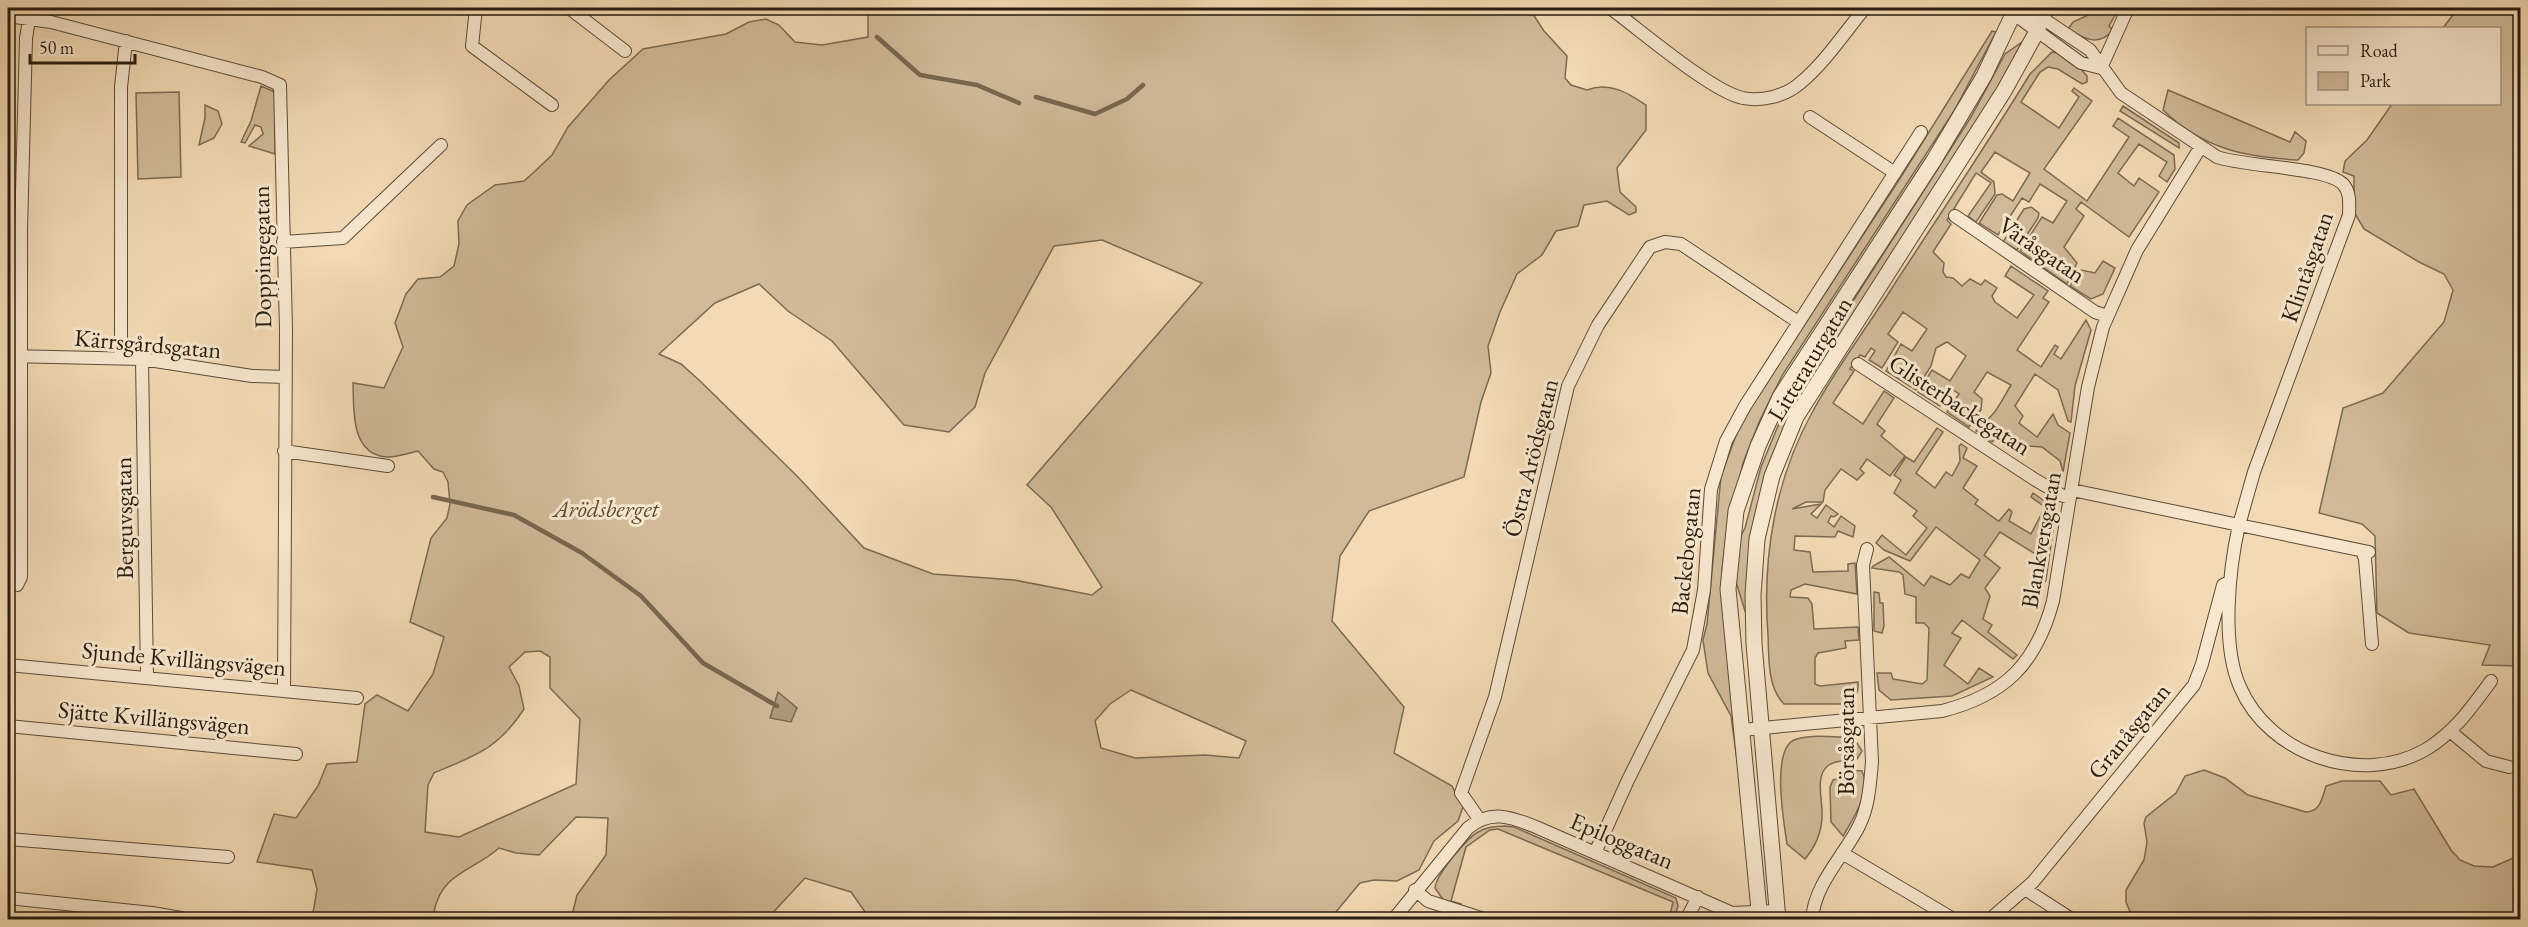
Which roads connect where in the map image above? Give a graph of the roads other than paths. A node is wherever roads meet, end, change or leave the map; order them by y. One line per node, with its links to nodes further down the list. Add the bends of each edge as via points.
1 (476, 8): 14 (street, via 472,46)
2 (569, 8): 12 (street)
3 (1610, 8): 4 (street, via 1714,85 1736,96 1754,99 1772,97 1799,85 1833,50)
4 (1865, 8)
5 (2128, 8): 13 (street)
6 (2015, 11): 8 (street); 10 (street); 46 (street, Litteraturgatan, via 1984,76 1780,397 1758,446 1736,511 1728,571)
7 (30, 12): 9 (street, Doppingegatan); 11 (street, Doppingegatan); 25 (street, via 25,71)
8 (2044, 13): 10 (street, Litteraturgatan); 13 (street, Klintåsgatan, via 2090,50)
9 (8, 16)
10 (2036, 33): 13 (street, via 2081,63); 45 (street, Litteraturgatan, via 1974,139 1796,417 1772,476 1757,539 1753,595)
11 (126, 41): 21 (street, Doppingegatan, via 262,76 280,85); 26 (street, via 121,87)
12 (625, 51)
13 (2101, 68): 18 (street, Klintåsgatan, via 2121,93)
14 (552, 105)
15 (1810, 117): 19 (street)
16 (1922, 132): 19 (street, Backebogatan)
17 (441, 146): 21 (street, via 343,238)
18 (2200, 148): 22 (street, Blankversgatan, via 2137,250); 33 (street, Klintåsgatan, via 2235,163 2327,174 2344,185 2349,199 2349,215 2254,472)
19 (1895, 173): 23 (street, Backebogatan)
20 (1955, 216): 22 (street, Väråsgatan, via 2095,312)
21 (283, 242): 29 (street, Doppingegatan)
22 (2107, 316): 32 (street, Blankversgatan, via 2088,387)
23 (1798, 322): 50 (street, Östra Arödsgatan, via 1681,244 1665,242 1650,247 1598,326 1568,386 1495,697 1461,793); 52 (street, Backebogatan, via 1726,441 1711,489 1704,590 1693,650)
24 (8, 356): 25 (street, Kärrsgårdsgatan)
25 (21, 356): 26 (street, Kärrsgårdsgatan); 36 (street, via 21,577 17,585)
26 (121, 357): 27 (street, Kärrsgårdsgatan)
27 (142, 359): 29 (street, Kärrsgårdsgatan, via 252,376); 39 (street, Berguvsgatan)
28 (1858, 364): 32 (street, Glisterbackegatan, via 2038,482 2061,495)
29 (285, 377): 30 (street, Doppingegatan)
30 (284, 450): 31 (street); 41 (street, Doppingegatan)
31 (388, 466)
32 (2071, 494): 33 (street, Glisterbackegatan); 43 (street, Blankversgatan, via 2046,627 2030,658 2016,674 1964,705)
33 (2239, 525): 35 (street, Klintåsgatan); 37 (street, via 2365,552)
34 (1867, 549): 43 (street, Börsåsgatan, via 1863,565)
35 (2230, 581): 47 (street, Klintåsgatan, via 2233,661 2239,686 2247,701 2282,740 2314,756 2368,765 2415,755); 55 (street, Granåsgatan, via 2223,585 2194,685)
36 (8, 586)
37 (2372, 644)
38 (8, 665): 39 (street, Sjunde Kvillängsvägen)
39 (147, 677): 41 (street, Sjunde Kvillängsvägen)
40 (2491, 681): 47 (street, Klintåsgatan)
41 (284, 689): 42 (street, Sjunde Kvillängsvägen)
42 (357, 698)
43 (1869, 719): 45 (street, Blankversgatan); 53 (street, Börsåsgatan, via 1872,762 1868,798 1859,826)
44 (8, 726): 48 (street, Sjätte Kvillängsvägen)
45 (1762, 727): 46 (street, Blankversgatan); 59 (street, Litteraturgatan)
46 (1742, 730): 60 (street, Litteraturgatan)
47 (2451, 732): 49 (street, via 2486,761)
48 (296, 754)
49 (2509, 767)
50 (1479, 819): 52 (street, Epiloggatan, via 1508,816); 56 (street)
51 (8, 839): 54 (street)
52 (1595, 853): 57 (street, Epiloggatan)
53 (1842, 853): 65 (street, Börsåsgatan, via 1816,898); 66 (street)
54 (228, 857)
55 (2025, 889): 67 (street, Granåsgatan); 68 (street)
56 (1415, 890): 62 (street); 63 (street, via 1428,901)
57 (1698, 897): 60 (street, Epiloggatan, via 1732,913); 64 (street)
58 (8, 898): 61 (street)
59 (1778, 915): 60 (street, Epiloggatan)
60 (1760, 916)
61 (181, 918)
62 (1393, 920)
63 (1487, 920)
64 (1686, 920)
65 (1812, 920)
66 (1955, 920)
67 (1989, 920)
68 (2073, 920)

